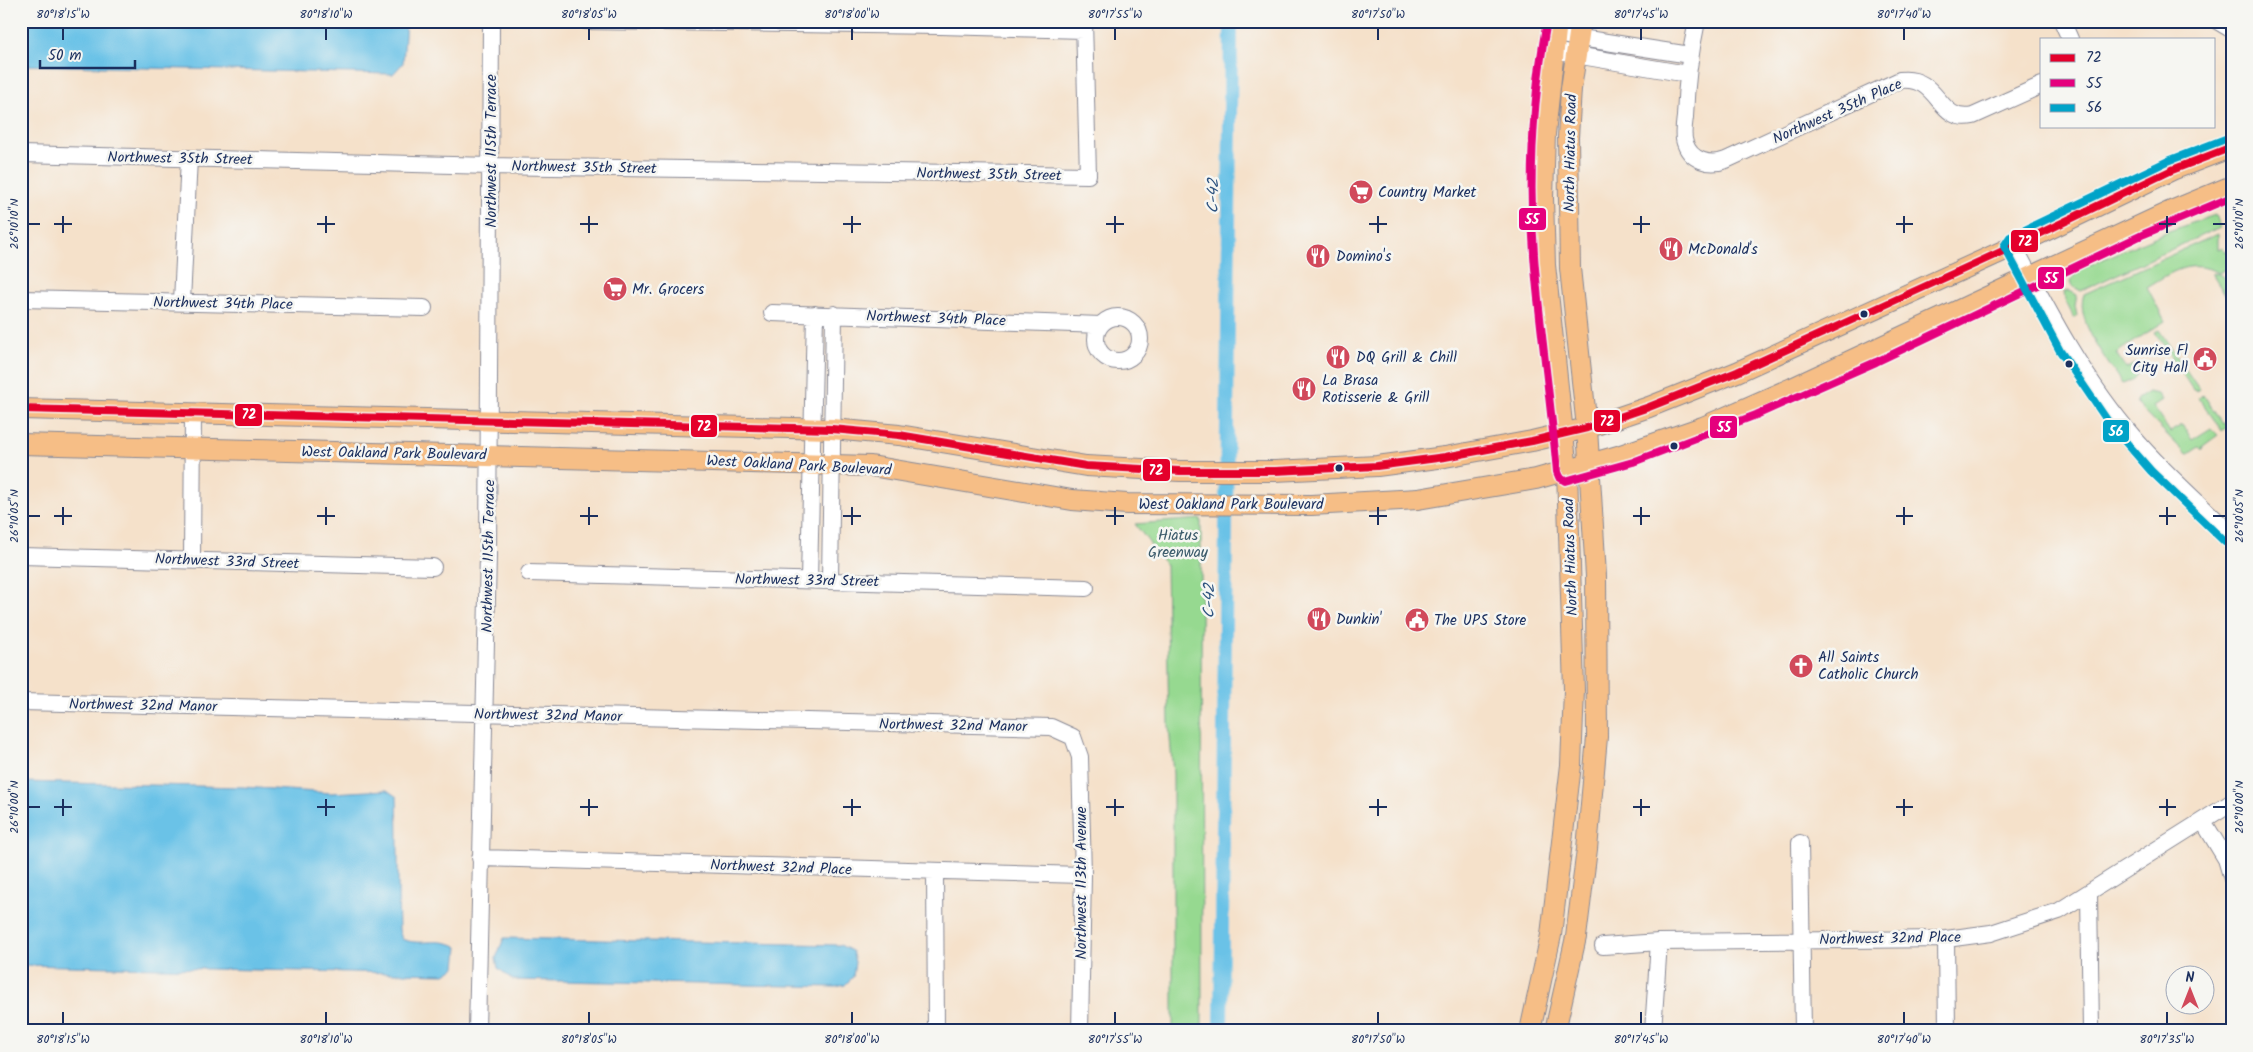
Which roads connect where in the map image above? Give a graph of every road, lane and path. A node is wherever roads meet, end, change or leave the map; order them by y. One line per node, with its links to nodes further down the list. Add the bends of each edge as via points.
1 (491, 21): 18 (street, Northwest 115th Terrace)
2 (586, 21): 6 (street)
3 (1696, 21): 12 (street)
4 (2062, 21): 11 (street)
5 (2217, 21): 8 (street)
6 (940, 24): 7 (street)
7 (1084, 26): 18 (street, Northwest 35th Street, via 1088,175)
8 (2232, 30)
9 (1555, 35): 10 (street); 35 (main road, North Hiatus Road, via 1544,134 1545,265)
10 (1579, 38): 12 (street); 13 (street); 33 (main road, North Hiatus Road, via 1568,137 1570,268)
11 (2070, 38)
12 (1690, 55): 13 (street)
13 (1687, 74): 14 (street, Northwest 35th Place, via 1684,139 1689,152 1705,163 1726,160 1900,80 1926,85 1947,110 1965,117)
14 (2040, 85)
15 (2232, 147): 20 (main road, via 2172,170)
16 (21, 154): 17 (street, Northwest 35th Street)
17 (189, 158): 18 (street, Northwest 35th Street); 23 (street)
18 (491, 166): 31 (street, Northwest 115th Terrace)
19 (2232, 186): 21 (main road, West Oakland Park Boulevard)
20 (2014, 246): 21 (street); 33 (main road, via 1737,372)
21 (2030, 277): 41 (main road, West Oakland Park Boulevard, via 1738,412); 43 (street, via 2092,382 2135,439)
22 (21, 299): 23 (street, Northwest 34th Place)
23 (182, 301): 24 (street, Northwest 34th Place)
24 (424, 308)
25 (772, 313): 26 (street, Northwest 34th Place)
26 (815, 314): 27 (street, Northwest 34th Place); 32 (street)
27 (834, 314): 28 (street, Northwest 34th Place); 34 (street)
28 (1101, 325)
29 (21, 409): 30 (main road)
30 (193, 413): 31 (main road); 37 (street)
31 (490, 420): 32 (main road); 38 (street, Northwest 115th Terrace)
32 (812, 428): 34 (main road); 39 (street)
33 (1587, 428): 35 (main road); 41 (main road, North Hiatus Road)
34 (832, 429): 35 (main road, via 907,437 1086,466 1180,471 1275,471 1401,464 1482,452); 40 (street)
35 (1565, 433): 42 (main road, North Hiatus Road)
36 (21, 444): 37 (main road, West Oakland Park Boulevard)
37 (192, 448): 38 (main road, West Oakland Park Boulevard); 45 (street)
38 (490, 455): 39 (main road, West Oakland Park Boulevard); 52 (street, Northwest 115th Terrace)
39 (811, 463): 40 (main road, West Oakland Park Boulevard); 48 (street)
40 (832, 464): 42 (main road, West Oakland Park Boulevard, via 906,470 1072,500 1276,505 1418,499 1492,488); 49 (street)
41 (1590, 465): 42 (main road, West Oakland Park Boulevard); 70 (main road, North Hiatus Road, via 1596,576 1597,736 1576,937)
42 (1567, 471): 69 (main road, North Hiatus Road, via 1574,690 1571,765 1551,936)
43 (2232, 535)
44 (21, 556): 45 (street, Northwest 33rd Street)
45 (192, 560): 46 (street, Northwest 33rd Street)
46 (433, 566)
47 (529, 573): 48 (street, Northwest 33rd Street)
48 (809, 580): 49 (street, Northwest 33rd Street)
49 (830, 580): 50 (street, Northwest 33rd Street)
50 (1086, 588)
51 (21, 702): 52 (street, Northwest 32nd Manor)
52 (485, 713): 53 (street, Northwest 32nd Manor, via 1051,727); 57 (street, Northwest 115th Terrace)
53 (1073, 737): 59 (street, Northwest 113th Avenue, via 1080,757)
54 (2232, 802): 55 (street, Northwest 32nd Place)
55 (2203, 821): 60 (street, via 2226,859); 61 (street, Northwest 32nd Place)
56 (1800, 843): 62 (street)
57 (480, 858): 58 (street, Northwest 32nd Place); 66 (street, Northwest 115th Terrace)
58 (935, 871): 59 (street, Northwest 32nd Place); 67 (street)
59 (1083, 876): 68 (street, Northwest 113th Avenue)
60 (2232, 879)
61 (2089, 893): 63 (street, Northwest 32nd Place, via 2030,922 1991,933); 74 (street)
62 (1801, 939): 63 (street, Northwest 32nd Place); 64 (street, Northwest 32nd Place); 72 (street)
63 (1946, 939): 73 (street)
64 (1659, 942): 65 (street, Northwest 32nd Place); 71 (street)
65 (1603, 946)
66 (477, 1031)
67 (936, 1031)
68 (1080, 1031)
69 (1530, 1031)
70 (1555, 1031)
71 (1654, 1031)
72 (1803, 1031)
73 (1947, 1031)
74 (2091, 1031)

